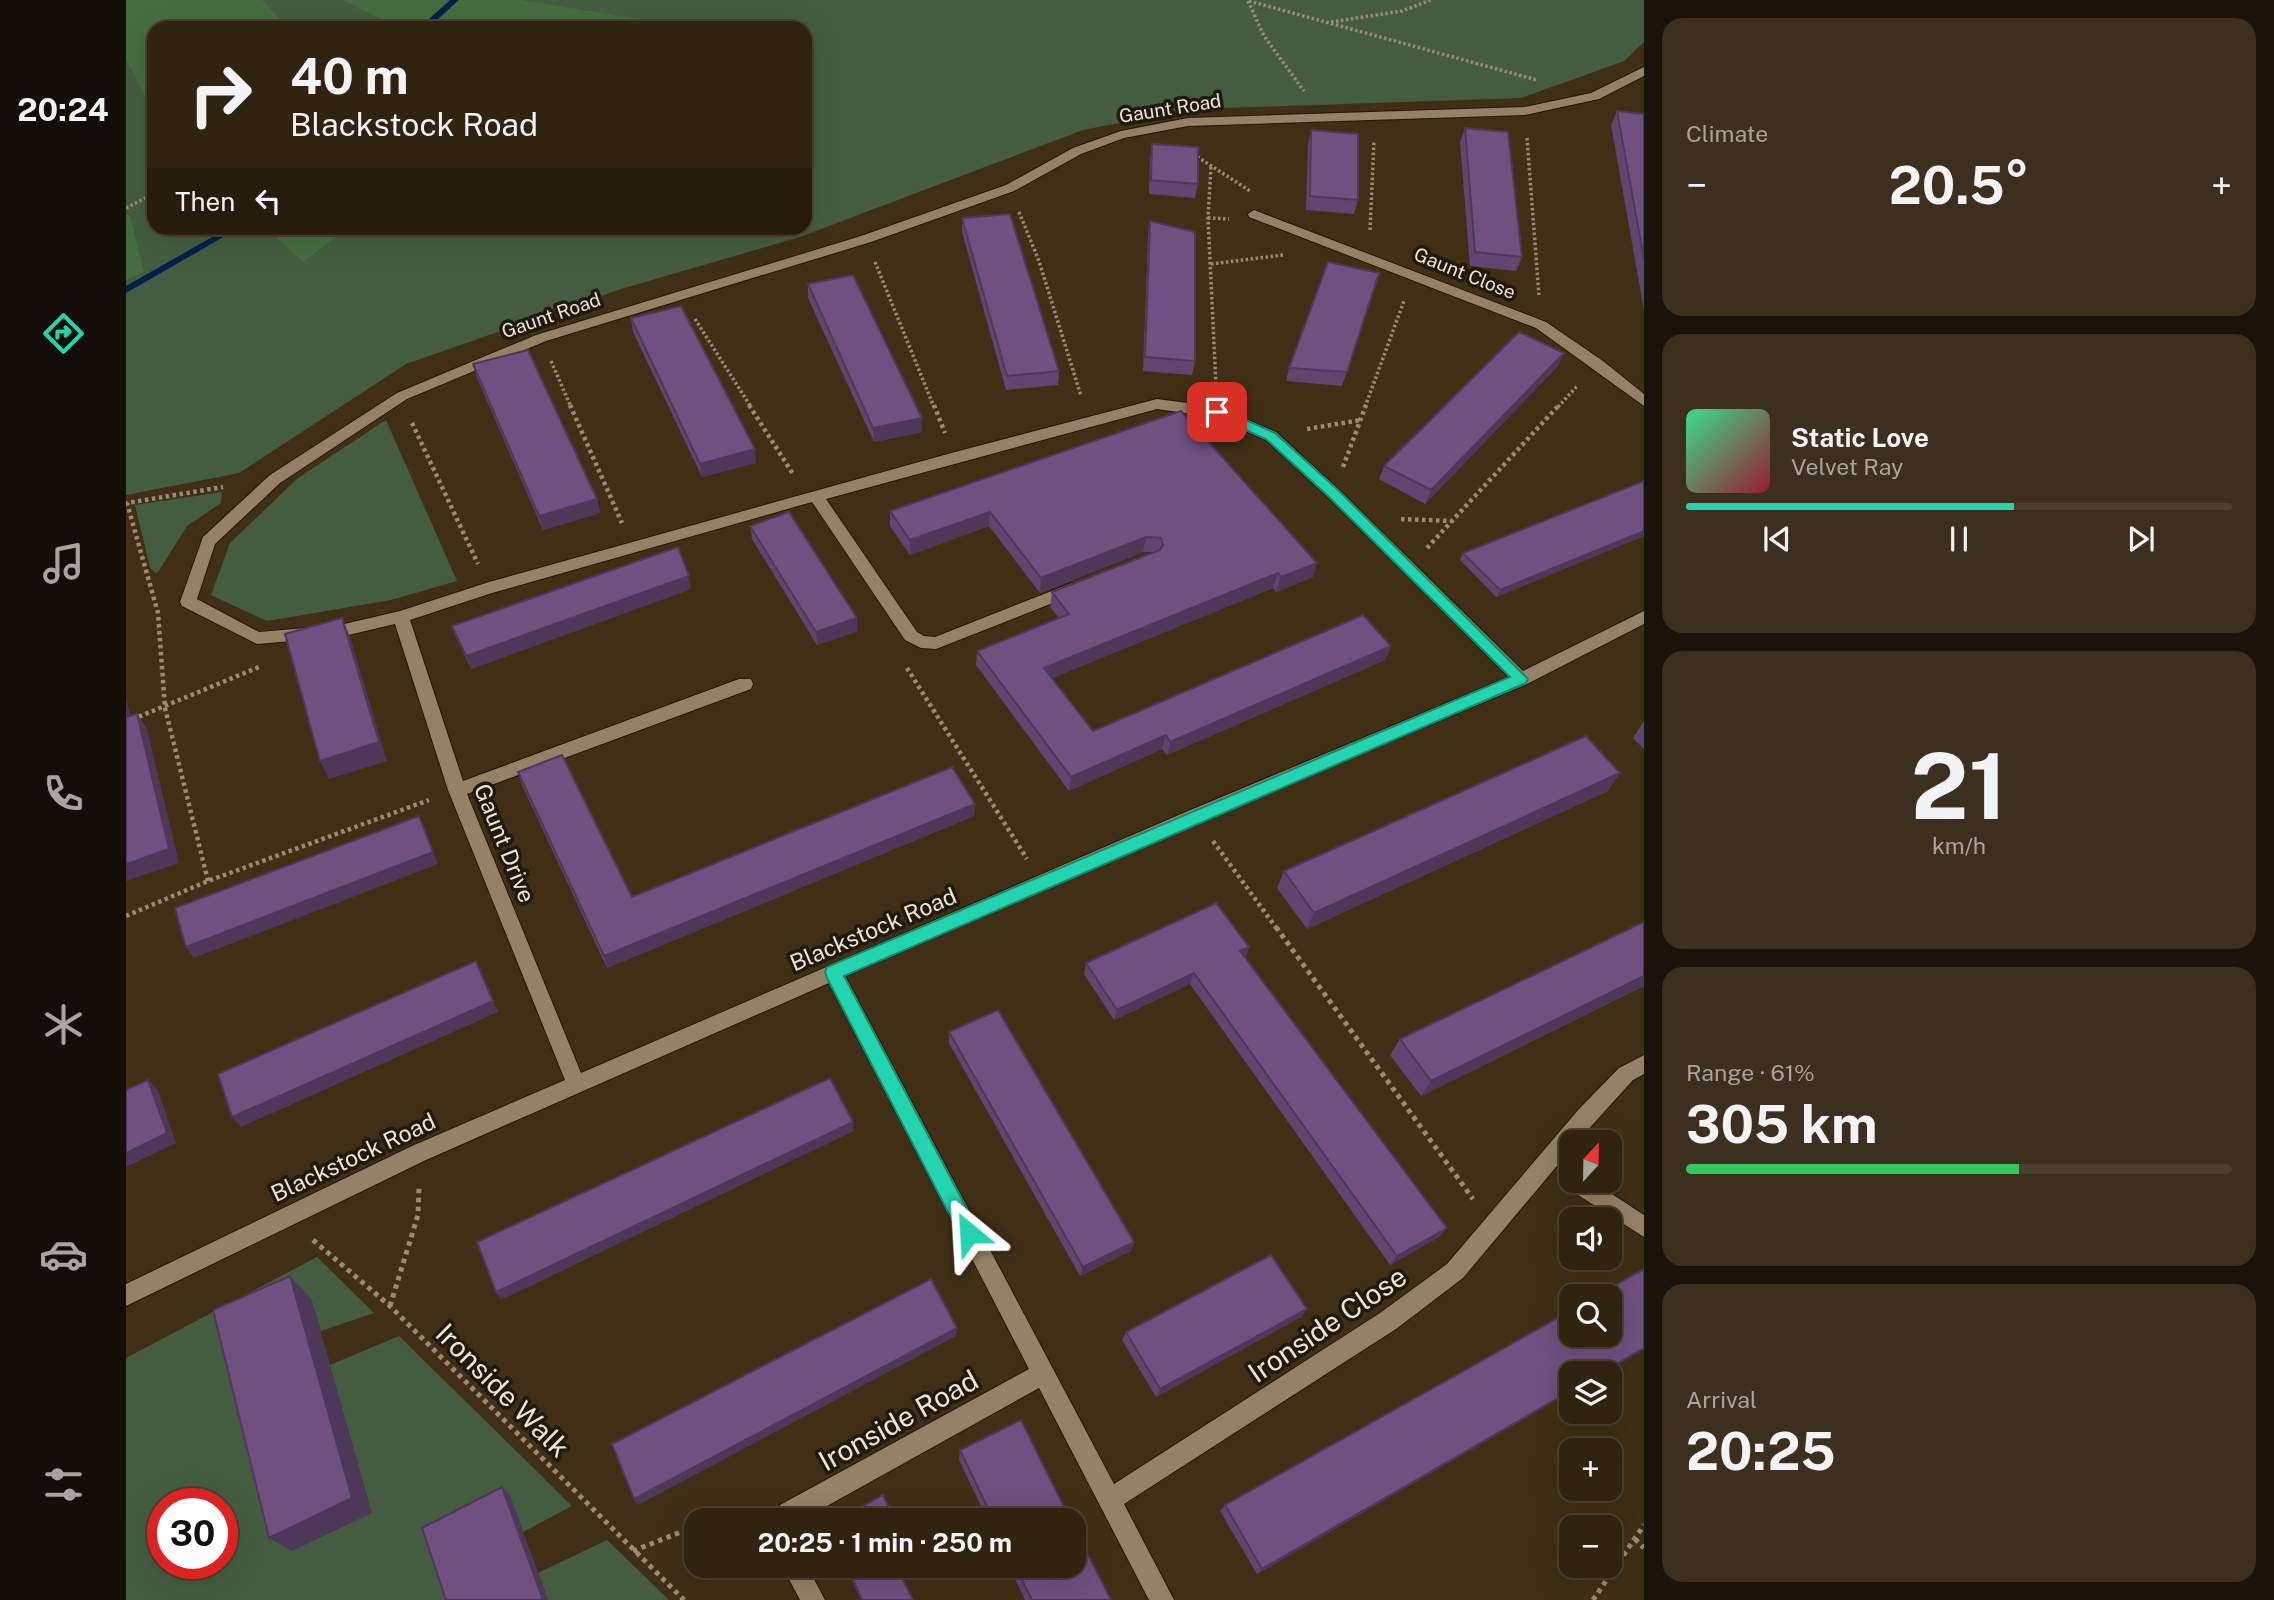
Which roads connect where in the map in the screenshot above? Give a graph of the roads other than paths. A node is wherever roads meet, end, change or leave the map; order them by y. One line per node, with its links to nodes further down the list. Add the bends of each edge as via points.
1 (1644, 71): 6 (street, Gaunt Road, via 1595,96 1525,111 1230,120 1149,129 1077,151 1010,188 866,239 541,338 401,396 275,479 208,541 188,602 257,638 340,631)
2 (1254, 214): 3 (street, Gaunt Close, via 1541,325)
3 (1644, 401)
4 (816, 496): 5 (street, via 911,635 921,642 936,643); 6 (street, Gaunt Road); 8 (street, Gaunt Road, via 1157,404 1217,412 1270,436)
5 (1087, 583)
6 (401, 617): 10 (street, Gaunt Drive)
7 (1644, 618): 8 (street, Blackstock Road)
8 (1521, 679): 11 (street, Blackstock Road)
9 (745, 684): 10 (street)
10 (457, 790): 13 (street, Gaunt Drive)
11 (833, 972): 13 (street, Blackstock Road); 19 (street)
12 (1644, 1064): 14 (street, Ironside Close, via 1626,1073)
13 (576, 1084): 18 (street, Blackstock Road, via 419,1153)
14 (1547, 1164): 15 (street); 20 (street, Ironside Close, via 1455,1271 1388,1321)
15 (1559, 1171)
16 (1594, 1194): 17 (street)
17 (1644, 1227)
18 (126, 1295)
19 (1043, 1374): 20 (street); 21 (street, Ironside Road)
20 (1110, 1500): 24 (street)
21 (804, 1508)
22 (801, 1578): 23 (street)
23 (813, 1600)
24 (1162, 1600)

